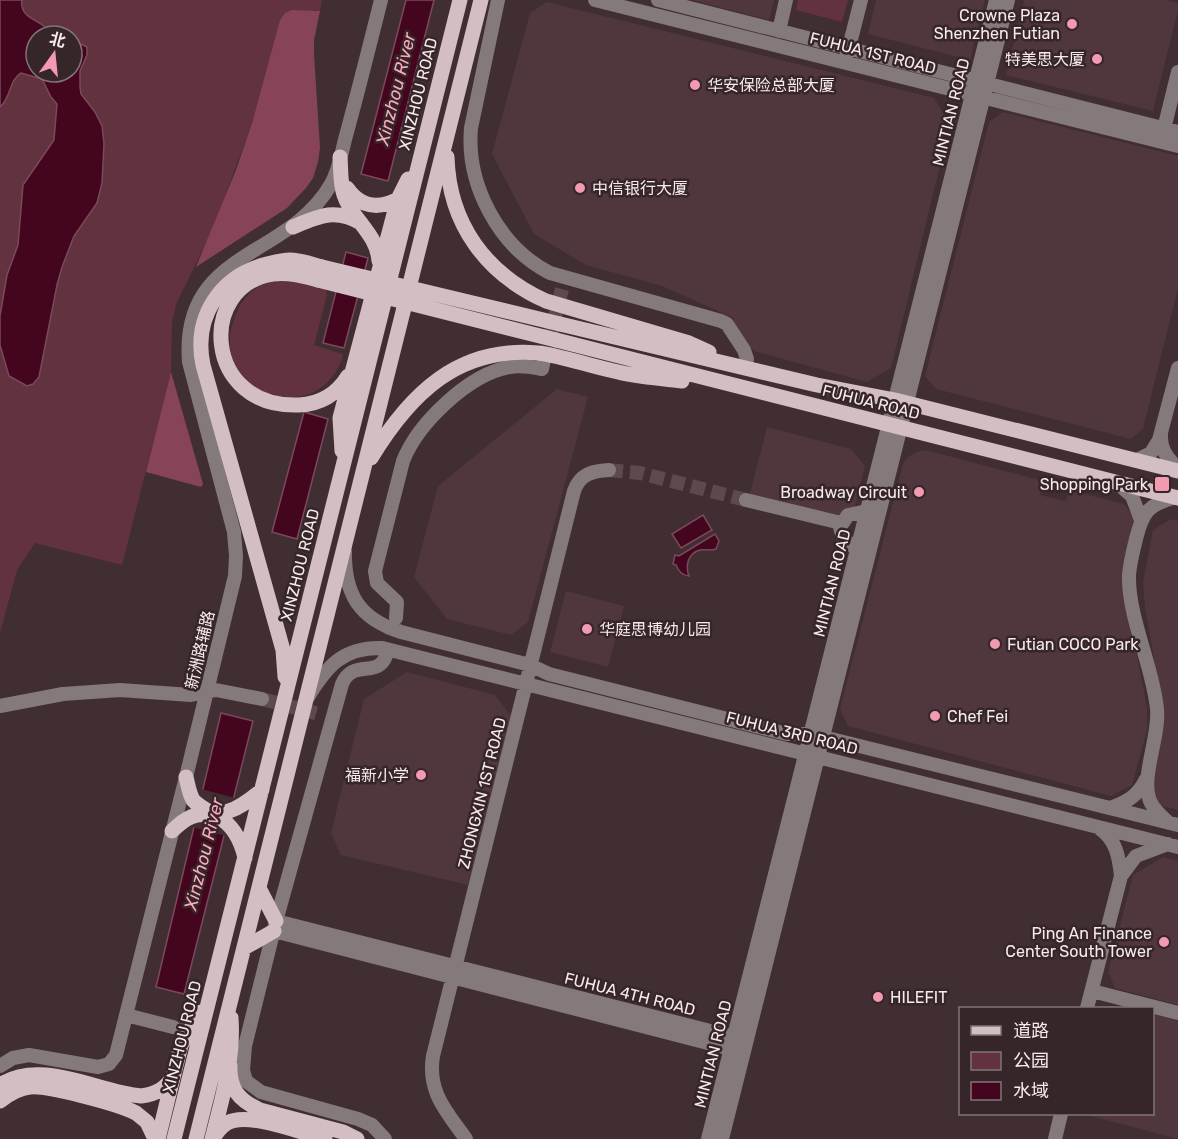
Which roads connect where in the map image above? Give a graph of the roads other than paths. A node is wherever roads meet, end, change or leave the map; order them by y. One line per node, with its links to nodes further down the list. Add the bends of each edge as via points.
1 (381, 0): 21 (street, 新洲路辅路)
2 (460, 0): 19 (main road, XINZHOU ROAD)
3 (481, 0): 16 (main road)
4 (498, 0): 30 (street, via 470,142 473,171 503,232 529,260 563,284 727,324 747,359)
5 (595, 0): 13 (street, FUHUA 1ST ROAD)
6 (658, 0): 11 (street, FUHUA 1ST ROAD)
7 (786, 0): 11 (street)
8 (861, 0): 12 (street)
9 (996, 0): 15 (street, MINTIAN ROAD)
10 (1008, 0): 15 (street, MINTIAN ROAD)
11 (778, 31): 12 (street, FUHUA 1ST ROAD)
12 (848, 48): 13 (street); 15 (street, FUHUA 1ST ROAD)
13 (845, 63): 15 (street, FUHUA 1ST ROAD)
14 (1178, 72): 18 (street)
15 (980, 89): 18 (street, FUHUA 1ST ROAD); 33 (street, MINTIAN ROAD)
16 (448, 131): 30 (main road, via 447,175 462,225 490,264 509,280 546,301 689,343); 39 (main road)
17 (1178, 132): 18 (street, FUHUA 1ST ROAD)
18 (1162, 135): 20 (street, FUHUA 1ST ROAD)
19 (424, 143): 23 (main road); 37 (main road, XINZHOU ROAD)
20 (1178, 146)
21 (340, 157): 22 (main road); 25 (street, 新洲路辅路, via 324,195)
22 (342, 181): 23 (main road, via 353,197 366,205 382,206); 24 (main road, via 347,202)
23 (398, 199): 26 (main road)
24 (362, 223): 25 (main road, via 330,214); 26 (main road, via 375,241)
25 (293, 227): 53 (street, 新洲路辅路, via 223,270 207,288 189,339 192,372 237,556)
26 (379, 267): 29 (main road)
27 (320, 273): 29 (main road, via 274,274 243,289 230,304 223,323 225,361 235,378 252,394 291,405 319,402 331,395); 30 (main road, FUHUA ROAD, bridge); 32 (main road, FUHUA ROAD, bridge); 56 (main road, via 297,261 253,267 226,285 212,303 200,341 203,365 283,650)
28 (544, 360): 49 (street, via 542,369 509,367 471,385 428,419 409,446 375,571 378,583 397,602)
29 (354, 366): 37 (main road, via 340,418)
30 (739, 366): 33 (main road, FUHUA ROAD)
31 (1178, 368): 35 (street)
32 (740, 388): 34 (main road, FUHUA ROAD); 39 (main road, via 618,372 540,353 484,356 458,366 409,404)
33 (901, 401): 34 (street, MINTIAN ROAD); 36 (main road, FUHUA ROAD)
34 (895, 427): 41 (main road, FUHUA ROAD); 44 (street, MINTIAN ROAD); 59 (street, MINTIAN ROAD)
35 (1162, 432): 36 (street, via 1150,453); 38 (street, via 1164,451)
36 (1137, 460): 38 (main road, FUHUA ROAD)
37 (343, 466): 56 (main road, XINZHOU ROAD)
38 (1178, 469)
39 (363, 470): 47 (main road)
40 (609, 470): 51 (street, ZHONGXIN 1ST ROAD, via 588,473 577,483)
41 (1115, 482): 42 (main road, FUHUA ROAD); 45 (street, via 1132,496)
42 (1177, 498): 45 (street, via 1152,505)
43 (746, 500): 46 (street)
44 (867, 511): 46 (street, via 851,513); 48 (street, MINTIAN ROAD)
45 (1141, 520): 62 (street, via 1129,583 1157,709 1156,741)
46 (841, 524): 48 (street, via 843,538)
47 (346, 540): 51 (street, FUHUA 3RD ROAD, via 345,562 353,597 360,609 383,626); 57 (main road)
48 (857, 550): 59 (street, MINTIAN ROAD)
49 (396, 618)
50 (391, 654): 52 (street, FUHUA 3RD ROAD); 57 (street, FUHUA 3RD ROAD, via 366,648 342,657 325,672); 74 (street, via 375,668 358,669 346,676 328,716)
51 (530, 665): 52 (street, ZHONGXIN 1ST ROAD); 59 (street, FUHUA 3RD ROAD, via 549,674 787,734)
52 (526, 684): 60 (street, FUHUA 3RD ROAD); 76 (street, ZHONGXIN 1ST ROAD)
53 (208, 691): 54 (street, via 193,686 91,682); 55 (street); 58 (street, via 191,695 146,690 91,691); 61 (street, 新洲路辅路)
54 (0, 698)
55 (262, 699)
56 (284, 700): 63 (main road, XINZHOU ROAD)
57 (305, 701): 73 (main road)
58 (0, 706)
59 (817, 735): 60 (street, MINTIAN ROAD); 64 (street, FUHUA 3RD ROAD)
60 (812, 755): 68 (street, FUHUA 3RD ROAD); 84 (street, MINTIAN ROAD)
61 (186, 777): 65 (main road, via 194,801); 69 (street, 新洲路辅路)
62 (1147, 777): 64 (street, via 1135,796); 67 (street, via 1149,800)
63 (262, 790): 66 (main road); 71 (main road, XINZHOU ROAD)
64 (1110, 808): 67 (street, FUHUA 3RD ROAD)
65 (211, 813): 66 (main road); 69 (main road, via 190,817)
66 (231, 817): 71 (main road)
67 (1173, 824)
68 (1093, 825): 70 (street, FUHUA 3RD ROAD); 72 (street, via 1107,834 1115,846)
69 (172, 831): 82 (street, 新洲路辅路)
70 (1173, 845): 72 (street, via 1136,856)
71 (245, 858): 78 (main road, XINZHOU ROAD)
72 (1121, 876): 77 (street)
73 (259, 888): 74 (main road); 75 (main road)
74 (275, 926): 75 (main road); 76 (street, FUHUA 4TH ROAD); 97 (street, via 242,1045 243,1076 255,1089 268,1094 372,1125)
75 (244, 948): 79 (main road)
76 (455, 972): 84 (street, FUHUA 4TH ROAD); 98 (street, ZHONGXIN 1ST ROAD, via 432,1078 438,1098)
77 (1092, 991): 80 (street); 81 (street)
78 (210, 997): 87 (main road, via 181,1045); 92 (main road, XINZHOU ROAD)
79 (230, 1002): 85 (main road); 93 (main road)
80 (1088, 1007)
81 (1178, 1013)
82 (126, 1016): 83 (street); 86 (street, 新洲路辅路, via 116,1055 109,1064 98,1067 29,1055)
83 (173, 1027)
84 (737, 1044): 99 (street, MINTIAN ROAD); 100 (street, MINTIAN ROAD)
85 (230, 1065): 94 (main road); 96 (main road, via 234,1089 249,1105)
86 (0, 1066)
87 (173, 1077): 88 (main road, via 161,1090 141,1096 40,1074); 91 (main road)
88 (0, 1084)
89 (0, 1101): 91 (main road, via 24,1088 52,1089 136,1113)
90 (1061, 1115): 101 (street)
91 (157, 1139)
92 (174, 1139)
93 (196, 1139)
94 (212, 1139): 95 (main road, via 227,1123 238,1119)
95 (324, 1139)
96 (357, 1139)
97 (385, 1139)
98 (466, 1139)
99 (708, 1139)
100 (722, 1139)
101 (1055, 1139)

